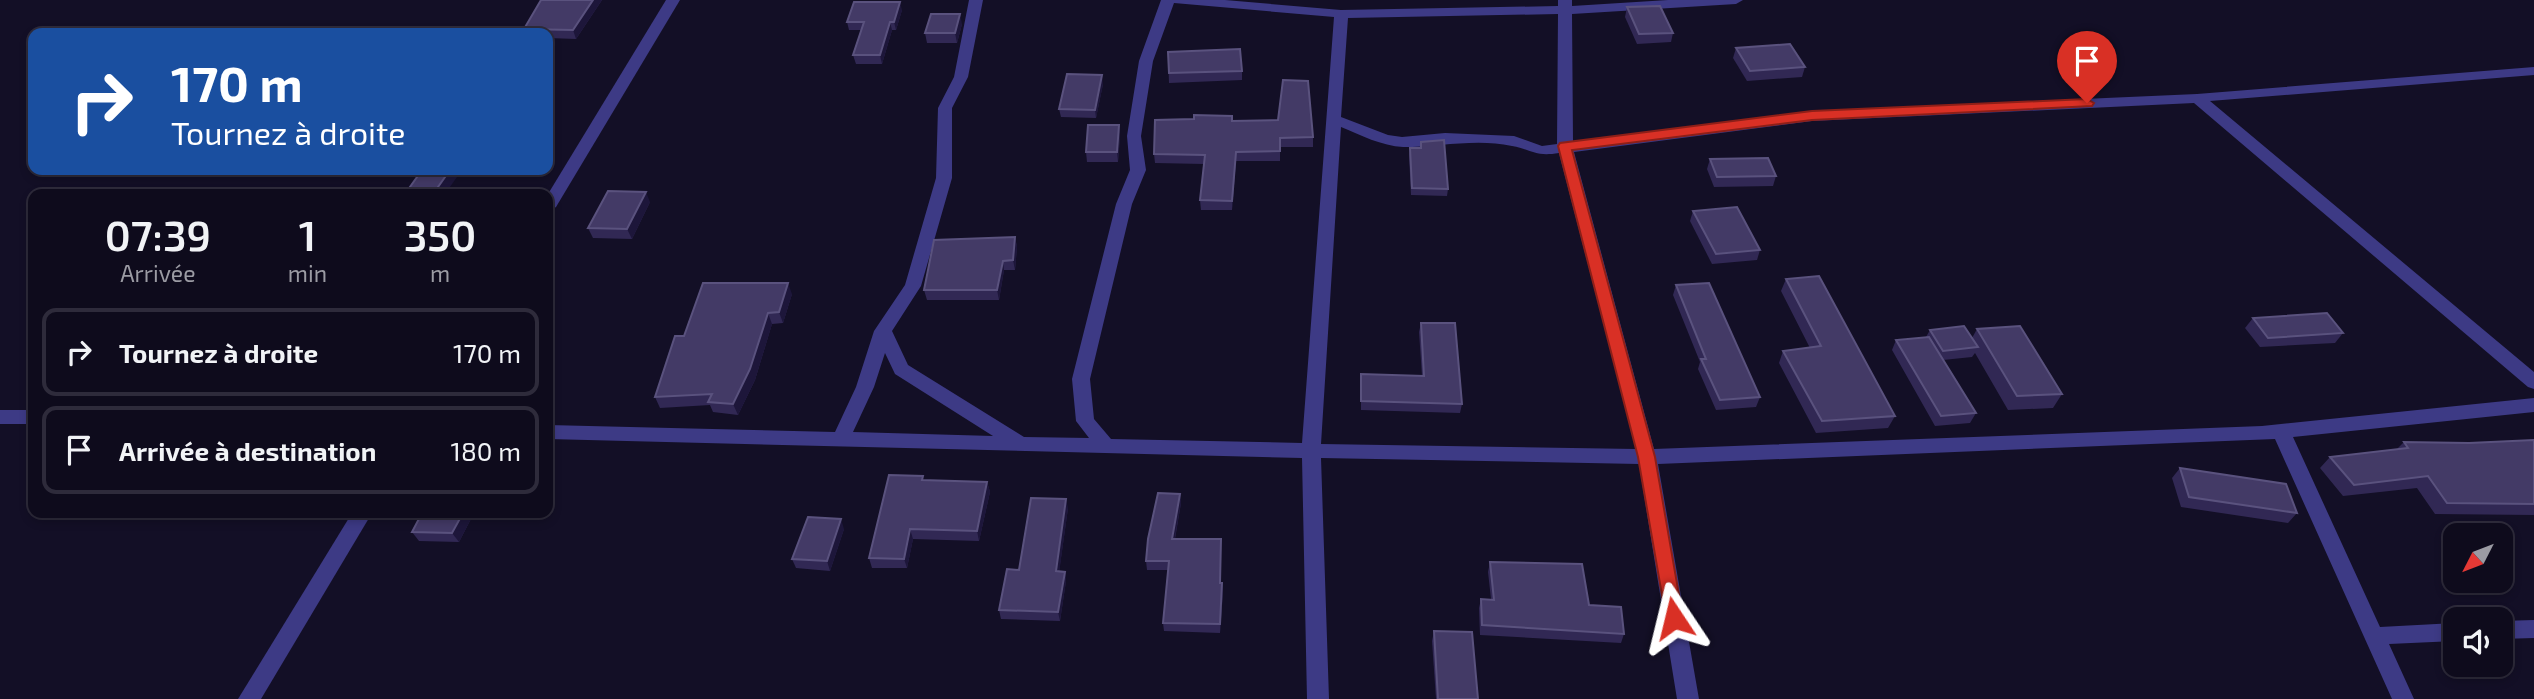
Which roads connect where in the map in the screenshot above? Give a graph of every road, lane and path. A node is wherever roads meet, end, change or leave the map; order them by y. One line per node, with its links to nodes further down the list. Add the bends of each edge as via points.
1 (673, 0): 12 (street)
2 (976, 0): 13 (street, via 961,77 945,108 944,178 913,286)
3 (1168, 0): 22 (street, via 1146,61 1134,136 1138,170 1124,204 1081,379 1086,421)
4 (1178, 0): 7 (street)
5 (1736, 0): 6 (street)
6 (1566, 5): 7 (street); 11 (street)
7 (1341, 14): 10 (street)
8 (2534, 71): 9 (street)
9 (2197, 98): 11 (street, via 1812,116); 14 (street)
10 (1334, 119): 11 (street, via 1402,142 1445,138 1514,141 1541,151); 23 (street)
11 (1565, 146): 24 (street)
12 (553, 198)
13 (883, 331): 20 (street, via 865,387); 21 (street, via 901,369)
14 (2534, 382)
15 (2534, 405): 18 (street)
16 (0, 417): 17 (street)
17 (28, 417)
18 (2281, 431): 24 (street); 29 (street)
19 (553, 432): 20 (street)
20 (841, 439): 21 (street)
21 (1022, 444): 22 (street)
22 (1106, 446): 23 (street)
23 (1311, 452): 24 (street); 31 (street)
24 (1647, 457): 32 (street)
25 (359, 518): 30 (street)
26 (2534, 629): 27 (street)
27 (2513, 630)
28 (2443, 633): 29 (street)
29 (2374, 636): 33 (street)
30 (249, 699)
31 (1318, 699)
32 (1688, 699)
33 (2403, 699)

